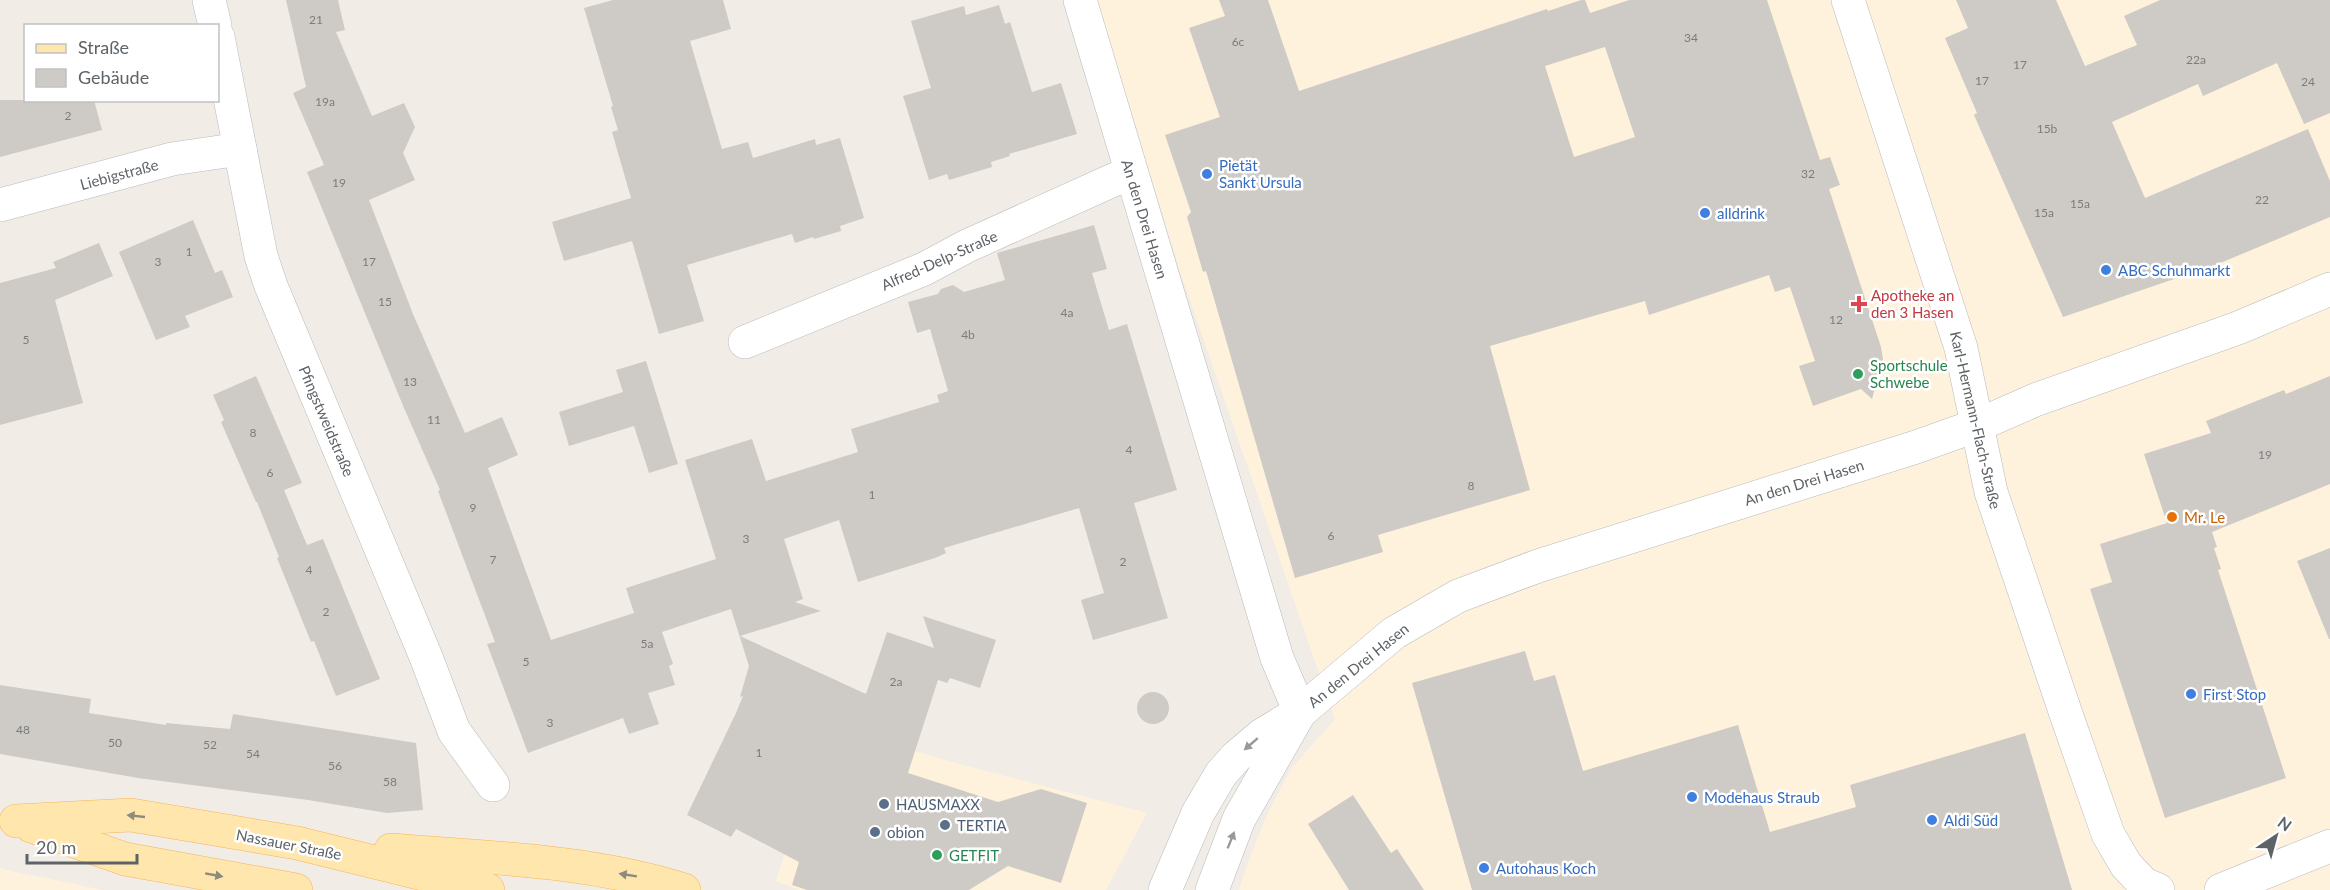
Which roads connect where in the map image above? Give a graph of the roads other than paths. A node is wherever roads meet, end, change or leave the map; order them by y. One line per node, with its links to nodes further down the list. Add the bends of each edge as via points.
1 (209, 0): 4 (street)
2 (1080, 0): 7 (street, An den Drei Hasen)
3 (1848, 0): 11 (street, Karl-Hermann-Flach-Straße, via 1961,348)
4 (215, 24)
5 (219, 42): 6 (street, Pfingstweidstraße)
6 (240, 149): 8 (street, Liebigstraße, via 172,159); 13 (street, Pfingstweidstraße, via 261,256 271,286 454,731)
7 (1131, 172): 10 (street, Alfred-Delp-Straße, via 924,268); 12 (street, An den Drei Hasen, via 1277,658)
8 (0, 205)
9 (2330, 289): 11 (street, An den Drei Hasen, via 2238,328 2035,400)
10 (745, 342)
11 (1978, 425): 12 (street, An den Drei Hasen, via 1538,566 1458,596 1394,633); 22 (street, Karl-Hermann-Flach-Straße, via 1991,492 2108,834 2126,865 2144,884)
12 (1300, 712): 20 (street, An den Drei Hasen, one-way to 20, via 1262,735 1221,774 1198,813); 21 (street, An den Drei Hasen, one-way to 12, via 1239,819)
13 (493, 785)
14 (8, 819): 15 (main road, Nassauer Straße, one-way to 14, via 131,815); 17 (main road, Nassauer Straße, one-way to 17, via 125,859)
15 (297, 843): 18 (main road, Nassauer Straße); 19 (main road, one-way to 15, via 644,877 549,863)
16 (2330, 846): 23 (street)
17 (296, 890)
18 (488, 890)
19 (684, 890)
20 (1166, 890)
21 (1212, 890)
22 (2158, 890)
23 (2221, 890)

